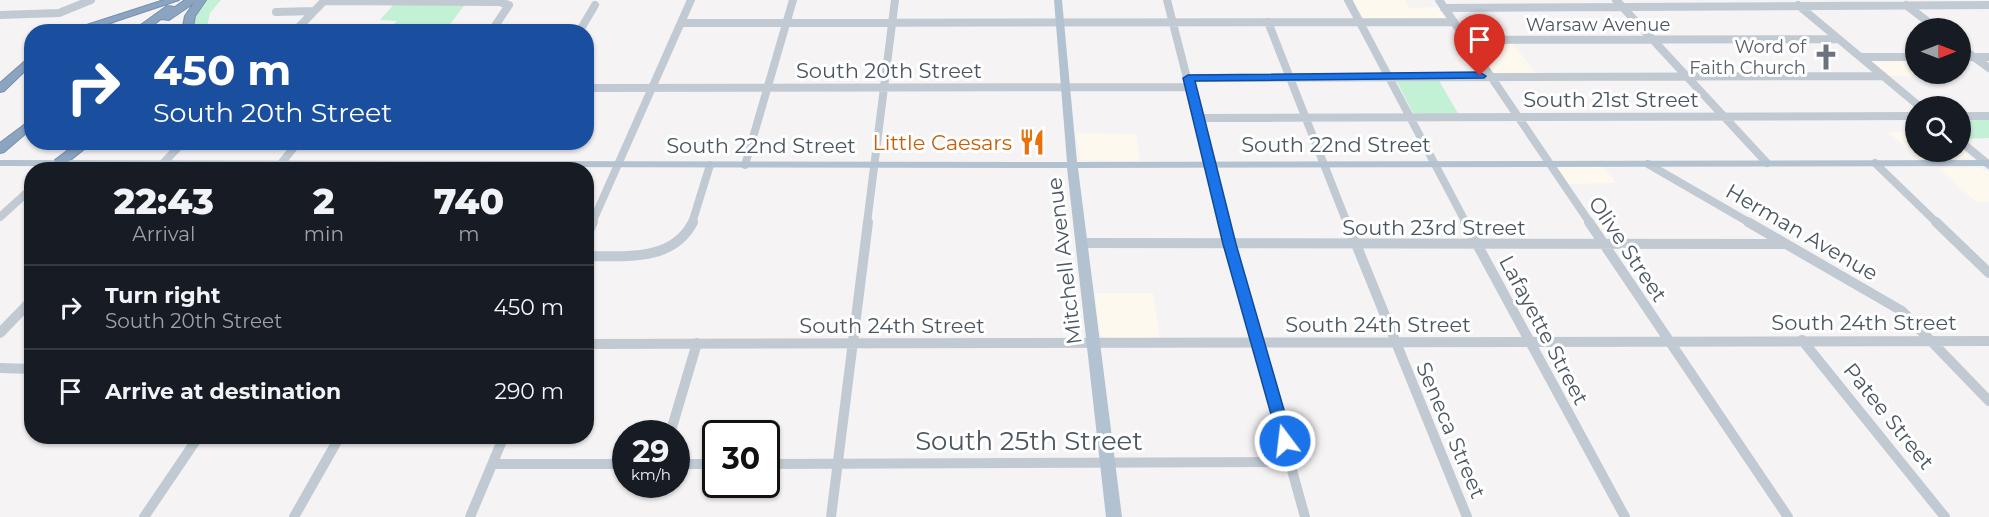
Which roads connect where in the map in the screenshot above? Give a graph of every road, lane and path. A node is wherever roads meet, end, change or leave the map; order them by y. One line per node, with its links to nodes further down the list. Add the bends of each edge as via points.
1 (91, 0): 26 (street, via 81,7 49,14)
2 (174, 0): 36 (highway)
3 (183, 0): 37 (highway)
4 (192, 0): 38 (highway)
5 (201, 0): 39 (highway)
6 (691, 0): 33 (street)
7 (793, 0): 34 (street)
8 (895, 0): 35 (street)
9 (1058, 0): 28 (main road, Mitchell Avenue)
10 (1167, 0): 29 (street)
11 (1348, 0): 31 (street, Lafayette Street)
12 (1439, 0): 23 (street, Olive Street)
13 (1616, 0): 22 (street)
14 (1791, 0): 20 (street)
15 (1899, 0): 21 (street)
16 (1980, 0): 19 (street)
17 (324, 1): 25 (street); 41 (street, via 509,5)
18 (595, 5): 42 (street)
19 (1988, 5): 21 (street)
20 (1799, 6): 21 (street); 22 (street); 43 (street)
21 (1907, 6): 27 (street)
22 (1623, 7): 23 (street); 45 (street)
23 (1444, 8): 32 (street, Olive Street)
24 (276, 12): 25 (street)
25 (314, 12): 40 (street)
26 (0, 15)
27 (1923, 18)
28 (1060, 22): 29 (street); 35 (street); 64 (main road, Mitchell Avenue)
29 (1174, 22): 30 (street); 59 (street)
30 (1268, 22): 31 (street); 55 (street, Seneca Street)
31 (1360, 22): 32 (street); 56 (street, Lafayette Street)
32 (1454, 22): 44 (street, Olive Street)
33 (681, 23): 34 (street); 62 (street)
34 (786, 23): 35 (street); 63 (street)
35 (892, 23): 60 (street)
36 (96, 24)
37 (148, 24)
38 (158, 24)
39 (189, 24)
40 (302, 24)
41 (496, 24)
42 (584, 24)
43 (1838, 39): 45 (street, Warsaw Avenue); 46 (street)
44 (1466, 40): 45 (street, Warsaw Avenue); 53 (street, Olive Street)
45 (1653, 40): 57 (street)
46 (1860, 57): 47 (street); 54 (street)
47 (1905, 57)
48 (1973, 57): 49 (street); 52 (street)
49 (1989, 57)
50 (24, 60): 58 (highway)
51 (24, 66): 65 (highway)
52 (1989, 68)
53 (1491, 76): 56 (street, South 20th Street); 57 (street, South 20th Street); 73 (street, Olive Street)
54 (1883, 76): 57 (street, South 20th Street); 66 (street)
55 (1290, 77): 56 (street, South 20th Street); 59 (street, South 20th Street); 74 (street, Seneca Street)
56 (1389, 77): 70 (street, Lafayette Street)
57 (1686, 78): 71 (street)
58 (0, 83)
59 (1190, 83): 64 (street, South 20th Street); 72 (street)
60 (883, 87): 63 (street, South 20th Street); 64 (street, South 20th Street); 102 (street)
61 (594, 88): 62 (street, South 20th Street)
62 (652, 88): 63 (street, South 20th Street); 99 (street)
63 (768, 88): 101 (street)
64 (1066, 88): 103 (main road, Mitchell Avenue)
65 (0, 90)
66 (1907, 96)
67 (1905, 116): 71 (street, South 21st Street)
68 (1971, 116): 69 (street)
69 (1989, 116)
70 (1411, 117): 73 (street, South 21st Street); 74 (street, South 21st Street); 94 (street, Lafayette Street)
71 (1722, 117): 73 (street, South 21st Street); 89 (street)
72 (1199, 118): 74 (street, South 21st Street); 92 (street)
73 (1519, 118): 95 (street, Olive Street)
74 (1306, 119): 93 (street, Seneca Street)
75 (24, 123): 77 (highway)
76 (24, 125): 78 (highway)
77 (0, 139)
78 (0, 149)
79 (70, 150): 84 (highway)
80 (76, 150): 85 (highway)
81 (175, 150): 86 (street)
82 (292, 150): 87 (street)
83 (1971, 150): 97 (street)
84 (58, 162)
85 (60, 162)
86 (164, 162)
87 (282, 162)
88 (0, 163): 91 (main road, South 22nd Street)
89 (1767, 163): 90 (main road, South 22nd Street); 96 (main road, South 22nd Street)
90 (1875, 163): 97 (main road, South 22nd Street); 114 (street)
91 (24, 164)
92 (1208, 164): 93 (main road, South 22nd Street); 103 (main road, South 22nd Street); 108 (street)
93 (1324, 164): 94 (main road, South 22nd Street); 110 (street, Seneca Street)
94 (1435, 164): 95 (main road, South 22nd Street); 111 (street, Lafayette Street)
95 (1549, 164): 96 (main road, South 22nd Street); 112 (street, Olive Street)
96 (1648, 164): 109 (street, Herman Avenue)
97 (1988, 164)
98 (594, 165): 99 (main road, South 22nd Street)
99 (618, 165): 100 (main road, South 22nd Street); 106 (street)
100 (710, 165): 101 (main road, South 22nd Street); 113 (street, via 690,228 679,241 657,252)
101 (745, 165): 102 (main road, South 22nd Street)
102 (873, 165): 103 (main road, South 22nd Street); 124 (street)
103 (1073, 165): 107 (main road, Mitchell Avenue)
104 (24, 196): 105 (street)
105 (0, 218)
106 (594, 219)
107 (1082, 243): 108 (street, South 23rd Street); 125 (main road, Mitchell Avenue)
108 (1229, 244): 110 (street, South 23rd Street); 126 (street)
109 (1785, 244): 112 (street, South 23rd Street); 118 (street, Herman Avenue, via 1902,312)
110 (1356, 245): 111 (street, South 23rd Street); 122 (street, Seneca Street)
111 (1478, 245): 112 (street, South 23rd Street); 119 (street, Lafayette Street)
112 (1603, 245): 120 (street, Olive Street)
113 (594, 255)
114 (1989, 273)
115 (24, 308): 116 (street)
116 (0, 333)
117 (1802, 340): 118 (street, South 24th Street); 120 (street, South 24th Street); 150 (street, Patee Street)
118 (1932, 340): 121 (street, South 24th Street); 130 (street, Herman Avenue)
119 (1529, 341): 120 (street, South 24th Street); 122 (street, South 24th Street); 148 (street, Lafayette Street)
120 (1668, 341): 149 (street, Olive Street)
121 (1989, 341)
122 (1394, 342): 126 (street, South 24th Street); 147 (street, Seneca Street)
123 (697, 343): 124 (street, South 24th Street); 127 (street, South 24th Street); 131 (street)
124 (850, 343): 125 (street, South 24th Street); 140 (street)
125 (1094, 343): 126 (street, South 24th Street); 136 (main road, Mitchell Avenue)
126 (1259, 343): 135 (street)
127 (594, 344)
128 (0, 368): 129 (street)
129 (24, 369)
130 (1989, 401)
131 (674, 420)
132 (194, 444): 141 (street)
133 (335, 444): 142 (street)
134 (501, 444): 137 (street)
135 (1291, 462): 136 (street, South 25th Street); 146 (street)
136 (1108, 463): 140 (street, South 25th Street); 145 (main road, Mitchell Avenue)
137 (493, 464): 138 (street); 143 (street)
138 (612, 464)
139 (780, 464): 140 (street, South 25th Street)
140 (836, 464): 144 (street)
141 (144, 517)
142 (294, 517)
143 (470, 517)
144 (831, 517)
145 (1114, 517)
146 (1305, 517)
147 (1467, 517)
148 (1626, 517)
149 (1788, 517)
150 (1945, 517)

